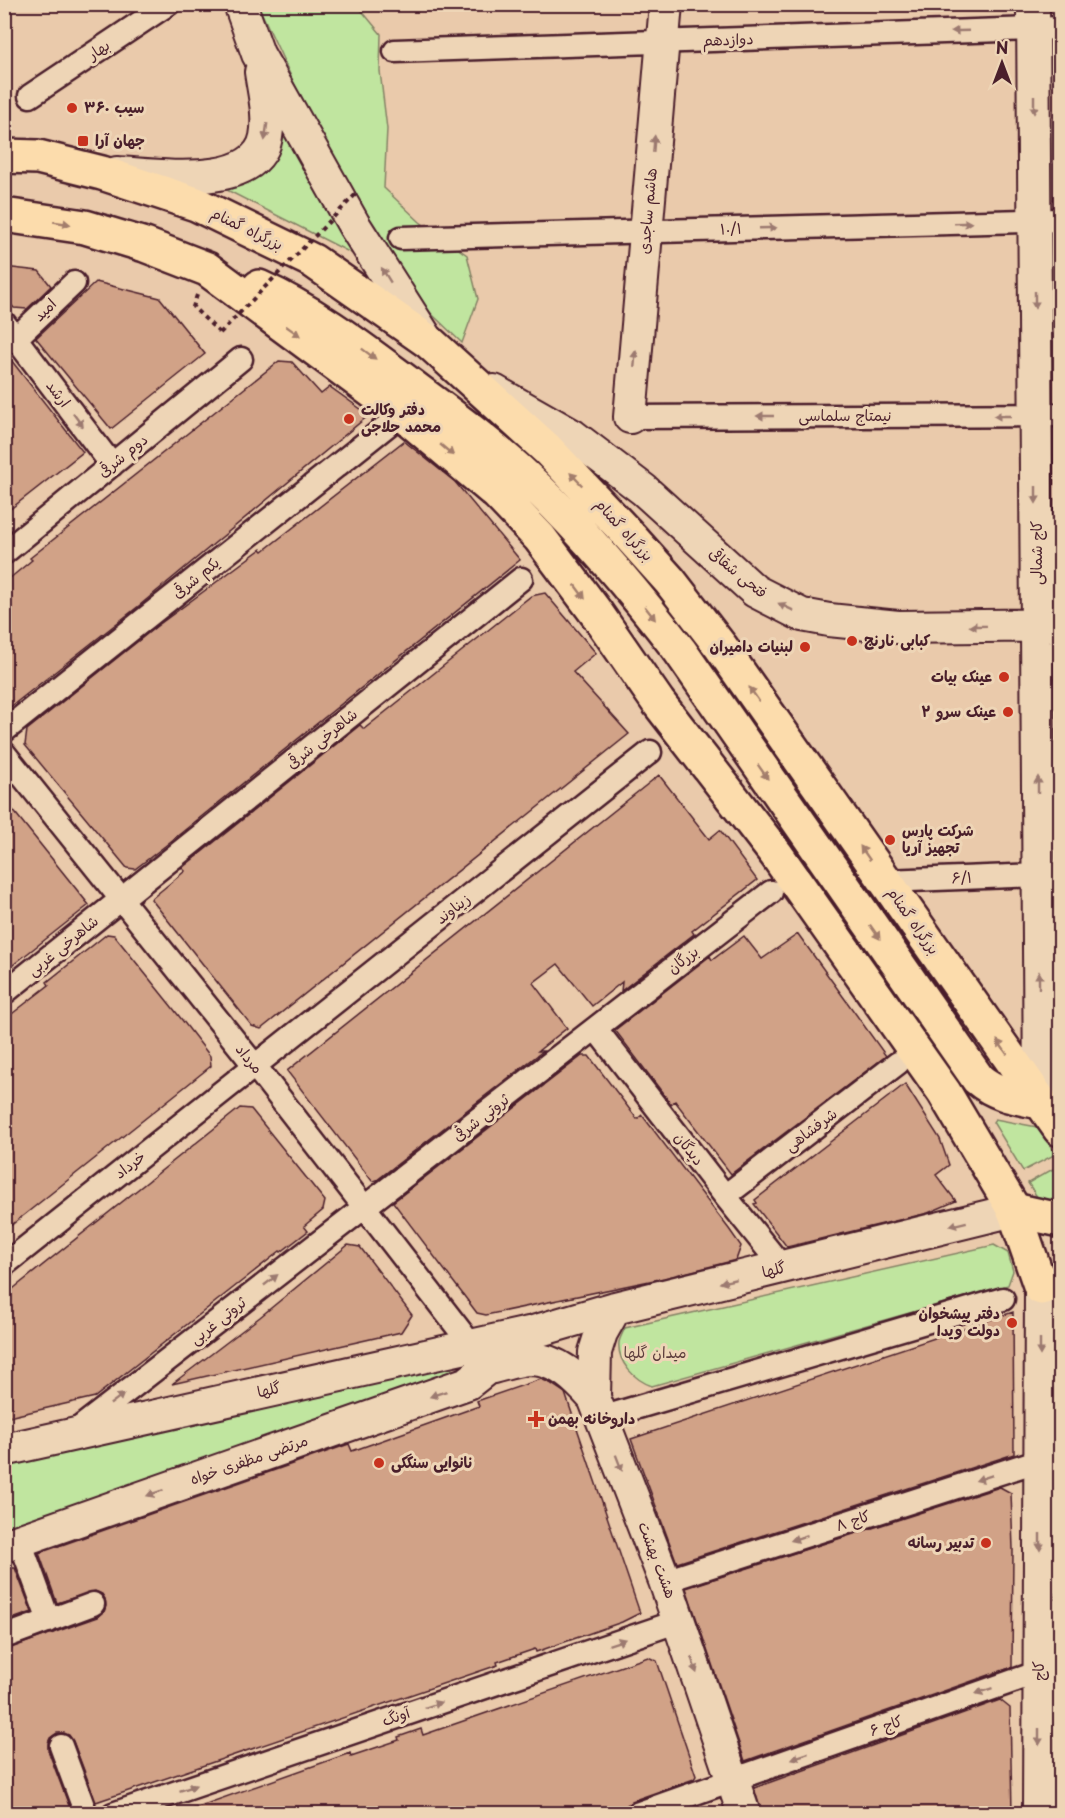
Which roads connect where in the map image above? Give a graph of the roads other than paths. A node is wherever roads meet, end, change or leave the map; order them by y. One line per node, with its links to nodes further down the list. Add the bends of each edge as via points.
1 (168, 4): 8 (street, بهار)
2 (240, 4): 7 (main road)
3 (666, 4): 5 (main road, هاشم ساجدی)
4 (1042, 20): 5 (street, دوازدهم, one-way to 5); 14 (main road, کاج شمالی, one-way to 14)
5 (663, 42): 6 (street, دوازدهم); 15 (main road, هاشم ساجدی, one-way to 5)
6 (394, 51)
7 (258, 54): 12 (main road, one-way to 12, via 268,125 261,151 248,164 215,175); 20 (main road, one-way to 7, via 354,225)
8 (30, 96)
9 (4, 139): 11 (main road)
10 (4, 156): 11 (main road, بزرگراه گمنام)
11 (38, 157): 12 (main road, بزرگراه گمنام)
12 (102, 173): 20 (main road, بزرگراه گمنام, via 196,204 313,261)
13 (4, 215): 17 (main road, one-way to 17, via 85,227)
14 (1048, 220): 15 (street, ۱۰/۱, one-way to 14); 23 (main road, کاج شمالی, one-way to 23)
15 (646, 232): 16 (street, ۱۰/۱); 24 (main road, هاشم ساجدی, one-way to 15)
16 (401, 238)
17 (207, 268): 41 (main road, one-way to 41, via 239,278 318,318 526,476 597,550 680,651 978,1078 1002,1094); 45 (main road, one-way to 45, via 402,414 498,494 540,538 658,702 776,855 944,1092)
18 (74, 283): 19 (street, امید)
19 (10, 331): 26 (street, ارشد, one-way to 26)
20 (429, 342): 22 (main road, بزرگراه گمنام)
21 (241, 360): 26 (street, دوم شرقی)
22 (467, 376): 29 (main road, فتحی شقاقی, one-way to 22, via 898,627 802,615 755,591 644,490 573,436); 34 (main road, بزرگراه گمنام, one-way to 22, via 721,647 670,581 547,449)
23 (1048, 415): 24 (street, نیمتاج سلماسی, one-way to 24); 29 (main road, کاج شمالی, one-way to 29)
24 (630, 417)
25 (388, 425): 30 (street, یکم شرقی)
26 (112, 465): 27 (street, دوم شرقی)
27 (4, 553)
28 (521, 579): 36 (street, شاهرخی شرقی)
29 (1049, 625): 33 (main road, کاج شمالی, one-way to 29)
30 (4, 731)
31 (650, 752): 40 (street, زیناوند)
32 (8, 765): 36 (street, مرداد)
33 (1038, 875): 34 (street, ۶/۱); 41 (main road, کاج شمالی, one-way to 33)
34 (885, 881): 41 (main road, بزرگراه گمنام, one-way to 34)
35 (771, 892): 38 (street, بزرگان)
36 (122, 899): 37 (street, شاهرخی غربی); 40 (street, مرداد)
37 (4, 993)
38 (596, 1029): 43 (street, دیدگان); 44 (street, ثروتی شرقی)
39 (898, 1063): 43 (street, شرفشاهی)
40 (255, 1066): 44 (street, مرداد); 47 (street, خرداد)
41 (1050, 1102): 42 (main road, بزرگراه گمنام)
42 (1060, 1129)
43 (725, 1196): 48 (street, دیدگان)
44 (366, 1207): 52 (street, مرداد); 54 (street, ثروتی غربی, one-way to 44)
45 (1014, 1210): 46 (main road); 48 (main road, گلها, one-way to 48); 49 (main road, کاج)
46 (1060, 1220)
47 (4, 1265)
48 (783, 1268): 51 (main road, گلها, one-way to 51)
49 (1051, 1285): 56 (main road, کاج, one-way to 56)
50 (1003, 1299): 53 (street)
51 (615, 1308): 52 (main road, گلها, via 533,1332); 53 (main road, هشت بهشت, via 595,1352 593,1372)
52 (480, 1356): 53 (main road, via 530,1359 564,1369 578,1380); 54 (main road, گلها); 58 (main road, مرتضی مظفری خواه, one-way to 58, via 468,1383)
53 (598, 1408): 59 (main road, هشت بهشت, one-way to 59)
54 (71, 1435): 55 (main road, گلها)
55 (4, 1450)
56 (1040, 1460): 57 (main road, کاج); 59 (street, کاج ۸, one-way to 59)
57 (1050, 1501): 64 (main road, کاج, one-way to 64)
58 (12, 1544): 61 (street)
59 (666, 1581): 62 (main road, هشت بهشت)
60 (93, 1604): 61 (street)
61 (48, 1621): 63 (street)
62 (679, 1621): 66 (main road, هشت بهشت, one-way to 66); 68 (street, آونگ, one-way to 62)
63 (4, 1636)
64 (1039, 1672): 66 (street, کاج ۶, one-way to 66); 71 (main road, کاج, one-way to 71)
65 (61, 1746): 67 (street)
66 (733, 1780): 69 (street, کاج ۶); 70 (main road, هشت بهشت)
67 (86, 1814)
68 (113, 1814)
69 (636, 1814)
70 (744, 1814)
71 (1039, 1814)

